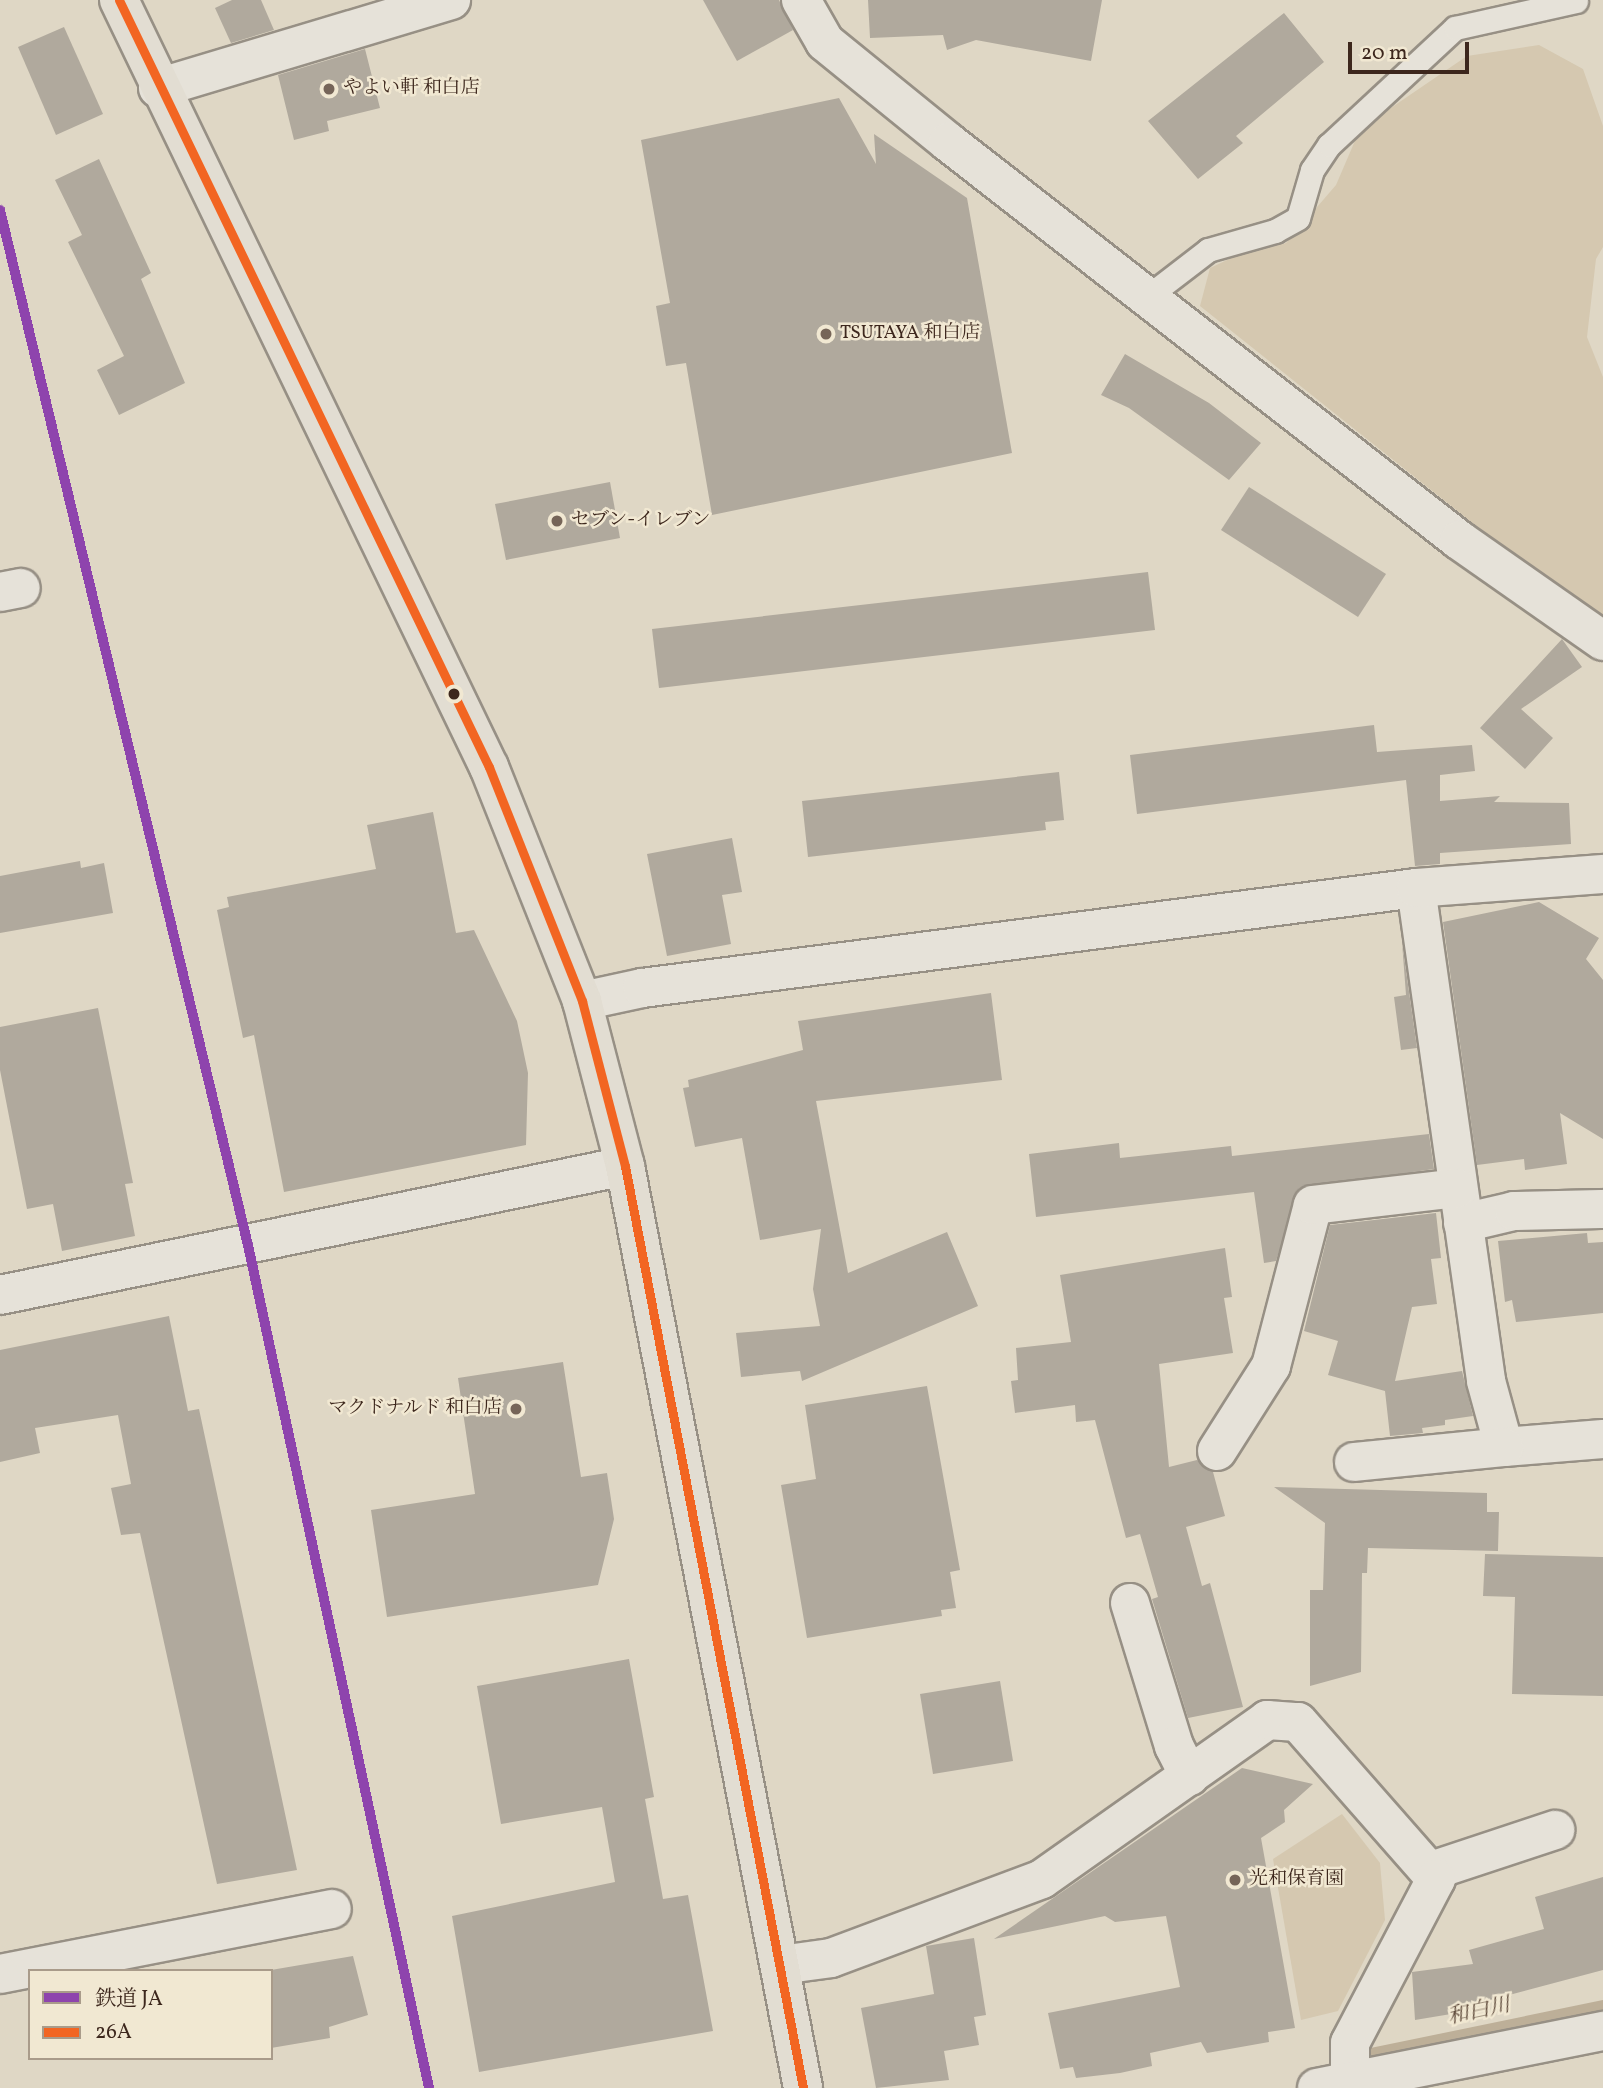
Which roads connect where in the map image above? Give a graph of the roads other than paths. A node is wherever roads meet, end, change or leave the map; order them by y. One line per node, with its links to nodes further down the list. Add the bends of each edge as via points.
1 (119, 0): 6 (highway)
2 (451, 0): 5 (street)
3 (801, 0): 7 (street, via 825,42)
4 (1576, 1): 7 (lane, via 1455,28 1329,145 1312,170 1298,218 1275,231 1208,250)
5 (379, 12): 6 (street)
6 (158, 88): 11 (highway, via 287,338 489,766)
7 (1147, 297): 8 (street, via 1460,540)
8 (1603, 641)
9 (1603, 874): 10 (street)
10 (1416, 888): 11 (street, via 642,988); 13 (street)
11 (582, 1001): 12 (highway)
12 (625, 1166): 15 (street); 25 (highway)
13 (1461, 1206): 14 (street, via 1514,1211); 17 (street, via 1486,1381); 18 (street, via 1313,1205 1271,1366)
14 (1603, 1209)
15 (0, 1295)
16 (1603, 1439): 17 (street)
17 (1504, 1447): 19 (street)
18 (1217, 1451)
19 (1354, 1462)
20 (1130, 1603): 21 (street, via 1174,1746)
21 (1189, 1776): 23 (street, via 1267,1720 1298,1723); 25 (street, via 1042,1879 831,1958)
22 (1555, 1830): 23 (street)
23 (1431, 1871): 28 (street, via 1436,1879 1350,2043)
24 (332, 1909): 26 (street)
25 (780, 1965): 29 (highway)
26 (0, 1974)
27 (1603, 2031): 28 (street)
28 (1334, 2084)
29 (803, 2088)

